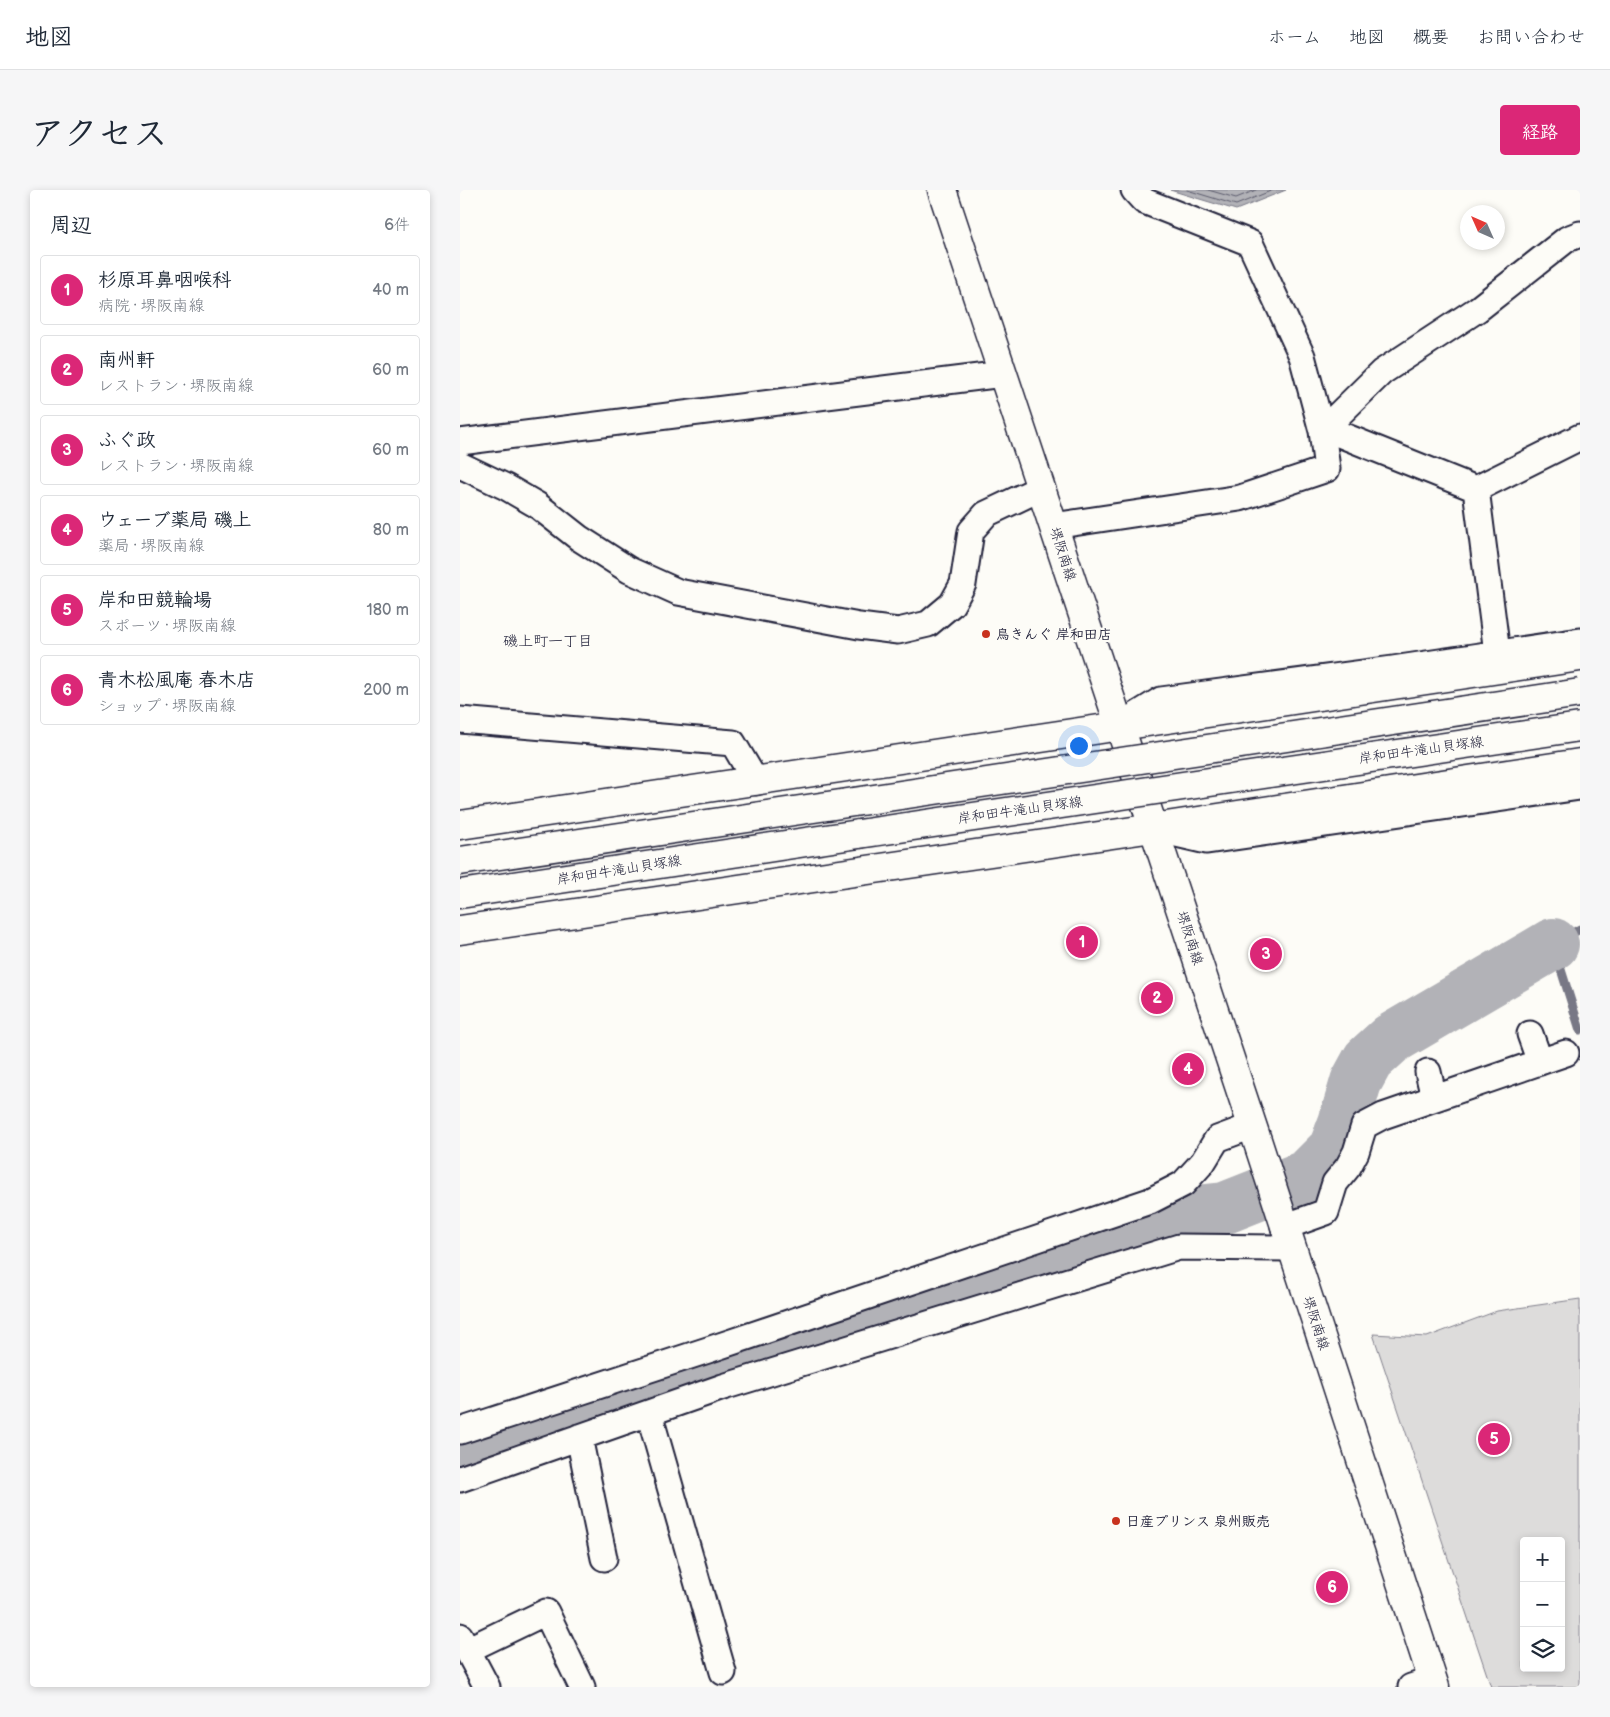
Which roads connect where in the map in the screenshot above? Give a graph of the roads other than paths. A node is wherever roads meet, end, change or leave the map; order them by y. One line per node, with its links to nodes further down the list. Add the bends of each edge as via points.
1 (942, 190): 4 (main road, 堺阪南線)
2 (1134, 190): 5 (street, via 1144,201 1250,243 1302,356)
3 (1580, 234): 5 (street, via 1567,239 1478,309 1382,372)
4 (1003, 374): 7 (street); 9 (main road, 堺阪南線)
5 (1322, 431): 10 (street, via 1339,434); 11 (street, via 1327,469 1240,498)
6 (1580, 437): 10 (street)
7 (460, 442)
8 (460, 465): 9 (street, via 537,505 579,538 629,570 678,592 898,631 928,624 952,604 963,584 971,531 986,514)
9 (1041, 488): 11 (main road, 堺阪南線)
10 (1476, 488): 13 (street)
11 (1053, 526): 17 (main road, 堺阪南線)
12 (1580, 641): 13 (street)
13 (1497, 653): 17 (street, via 1161,700)
14 (1580, 657): 17 (main road)
15 (1580, 693): 24 (main road, bridge)
16 (460, 720): 20 (street, via 733,743)
17 (1119, 726): 20 (main road); 23 (main road, 堺阪南線)
18 (1580, 727): 25 (main road, 岸和田牛滝山貝塚線, bridge)
19 (1580, 763): 23 (main road)
20 (756, 782): 22 (main road)
21 (1580, 787): 23 (street, via 1207,841)
22 (460, 825)
23 (1154, 828): 26 (main road); 32 (main road, 堺阪南線)
24 (460, 861)
25 (460, 894)
26 (460, 930)
27 (1530, 1034): 29 (street)
28 (1566, 1053): 29 (street)
29 (1540, 1062): 31 (street)
30 (1428, 1072): 31 (street)
31 (1434, 1098): 33 (street, via 1364,1126 1356,1152 1335,1183 1326,1212)
32 (1254, 1133): 33 (main road, 堺阪南線); 34 (street, via 1217,1139 1203,1162 1183,1184 1150,1201)
33 (1285, 1230): 35 (street, via 1179,1247); 43 (main road, 堺阪南線)
34 (711, 1349): 35 (street); 37 (street)
35 (723, 1387): 36 (street)
36 (649, 1413): 38 (street); 42 (street)
37 (460, 1431)
38 (579, 1437): 39 (street); 40 (street)
39 (460, 1479)
40 (604, 1558)
41 (464, 1643): 44 (street); 45 (street, via 546,1612)
42 (723, 1672)
43 (1426, 1685)
44 (487, 1687)
45 (582, 1687)

